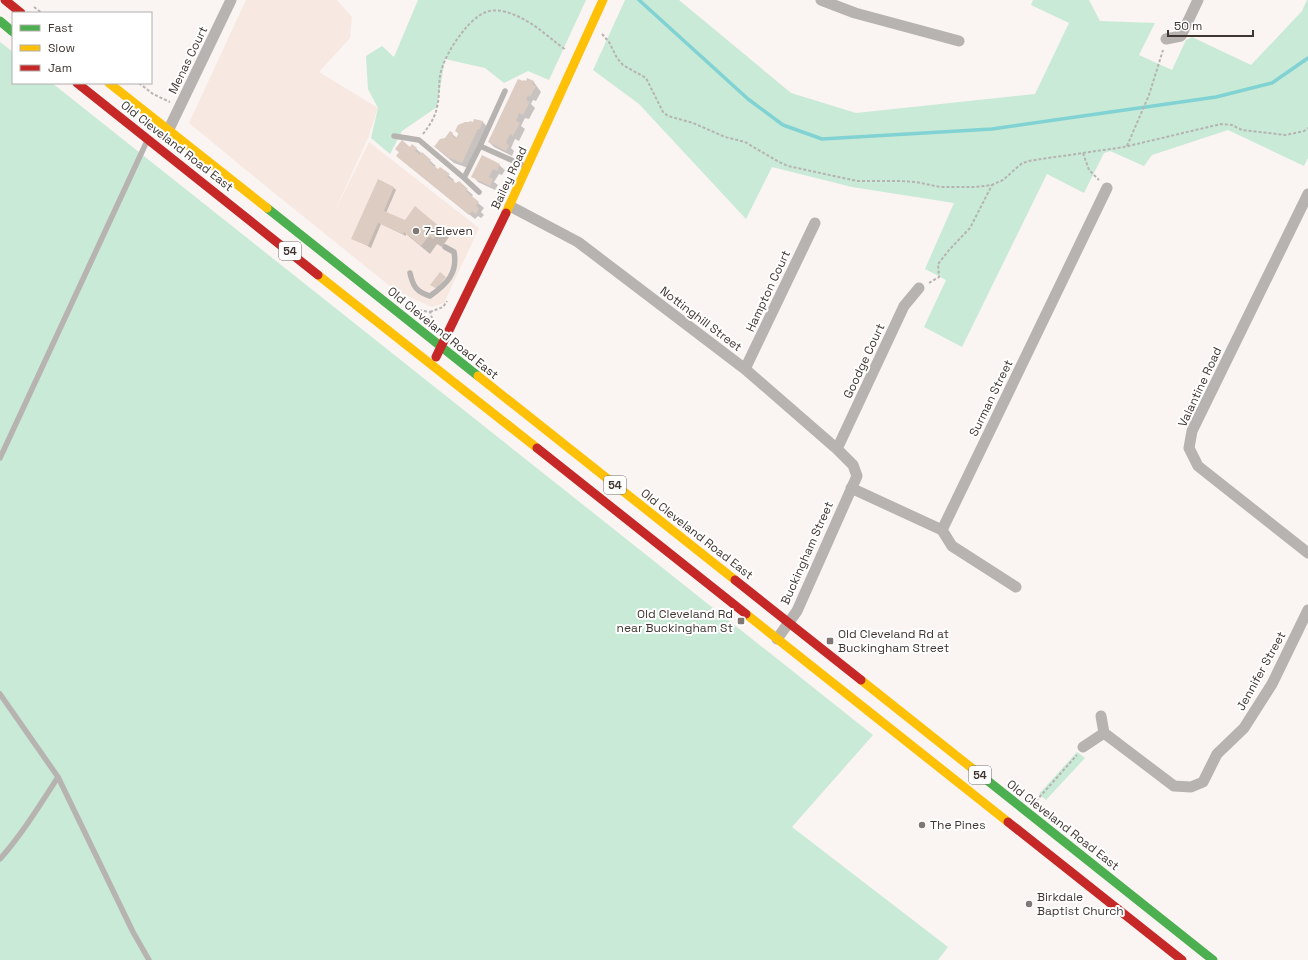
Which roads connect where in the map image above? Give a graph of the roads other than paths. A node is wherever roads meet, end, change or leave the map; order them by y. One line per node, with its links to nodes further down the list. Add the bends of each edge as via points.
1 (5, 0): 6 (main road)
2 (231, 0): 14 (street, Menas Court)
3 (821, 0): 10 (street, via 855,13)
4 (1198, 0): 9 (street, via 1181,36)
5 (603, 1): 18 (main road, Bailey Road)
6 (20, 12)
7 (0, 22): 8 (main road)
8 (12, 31)
9 (1166, 39)
10 (959, 41)
11 (79, 84): 16 (main road, Old Cleveland Road East / 54)
12 (110, 84): 14 (main road, Old Cleveland Road East / 54)
13 (506, 91): 17 (lane)
14 (168, 130): 28 (main road, Old Cleveland Road East / 54)
15 (394, 136): 19 (lane, via 418,140)
16 (148, 139): 29 (main road, Old Cleveland Road East / 54); 32 (lane)
17 (480, 146): 18 (lane); 19 (lane)
18 (527, 167): 23 (main road, Bailey Road)
19 (464, 178): 21 (lane)
20 (1107, 188): 35 (street, Surman Street)
21 (479, 192)
22 (1308, 194): 36 (street, Valantine Road, via 1192,431 1189,448 1198,466)
23 (510, 206): 28 (main road, Bailey Road); 30 (street, Nottinghill Street, via 578,242)
24 (815, 223): 30 (street, Hampton Court)
25 (445, 247): 26 (lane, via 454,252 456,261 453,273 442,288 430,296 421,293 412,283)
26 (410, 273)
27 (919, 288): 31 (street, Goodge Court, via 904,306)
28 (441, 348): 29 (main road, Bailey Road); 39 (main road, Old Cleveland Road East / 54)
29 (432, 364): 40 (main road, Old Cleveland Road East / 54)
30 (746, 369): 31 (street, Nottinghill Street)
31 (837, 449): 33 (street, Nottinghill Street, via 853,465)
32 (0, 458)
33 (857, 476): 34 (street, Buckingham Street)
34 (851, 488): 35 (street); 39 (street, Buckingham Street, via 797,611)
35 (942, 530): 37 (street, via 952,546)
36 (1308, 553)
37 (1016, 587)
38 (1308, 610): 43 (street, Jennifer Street, via 1272,684 1244,728 1218,754 1203,782 1191,787 1174,786)
39 (788, 622): 40 (street, Buckingham Street); 49 (main road, Old Cleveland Road East / 54)
40 (777, 639): 48 (main road, Old Cleveland Road East / 54)
41 (0, 694): 45 (lane)
42 (1100, 716): 43 (street)
43 (1104, 733): 44 (street)
44 (1083, 747)
45 (58, 777): 46 (lane, via 12,846); 47 (lane)
46 (0, 859)
47 (149, 960)
48 (1182, 960)
49 (1213, 960)

